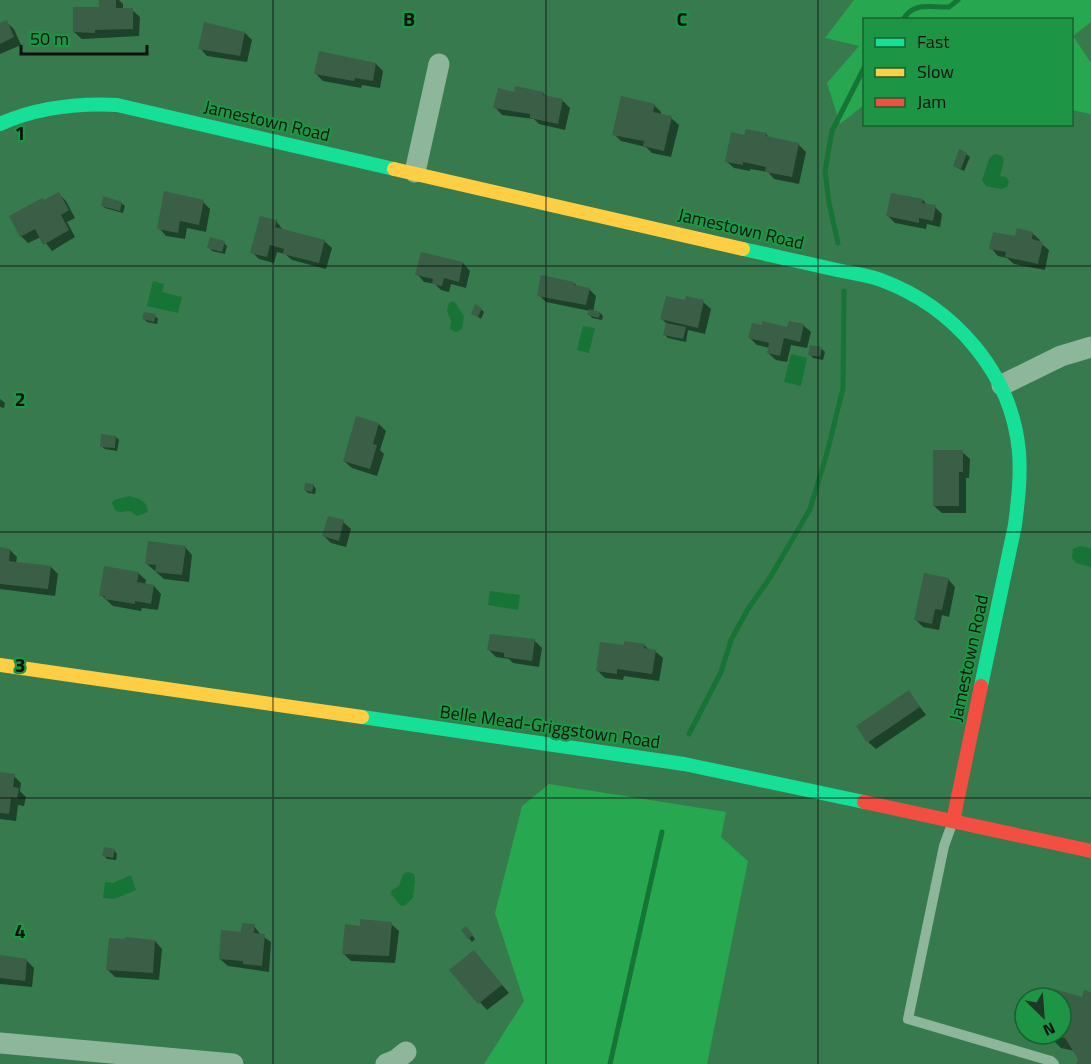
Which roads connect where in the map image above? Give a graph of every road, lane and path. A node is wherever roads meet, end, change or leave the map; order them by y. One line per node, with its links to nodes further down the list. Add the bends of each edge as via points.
1 (439, 64): 3 (street)
2 (0, 124): 3 (street, Jamestown Road, via 59,105 117,105)
3 (415, 172): 5 (street, Jamestown Road, via 880,280 927,303 949,319)
4 (1091, 347): 5 (street, via 1061,356)
5 (1002, 385): 7 (street, Jamestown Road, via 1018,440 1020,497)
6 (0, 665): 7 (street, Belle Mead-Griggstown Road, via 625,754)
7 (953, 821): 8 (street, Belle Mead-Griggstown Road); 13 (lane, via 944,846 908,1019)
8 (1091, 851)
9 (0, 1043): 11 (street)
10 (406, 1052): 12 (street)
11 (233, 1064)
12 (386, 1064)
13 (1054, 1064)

